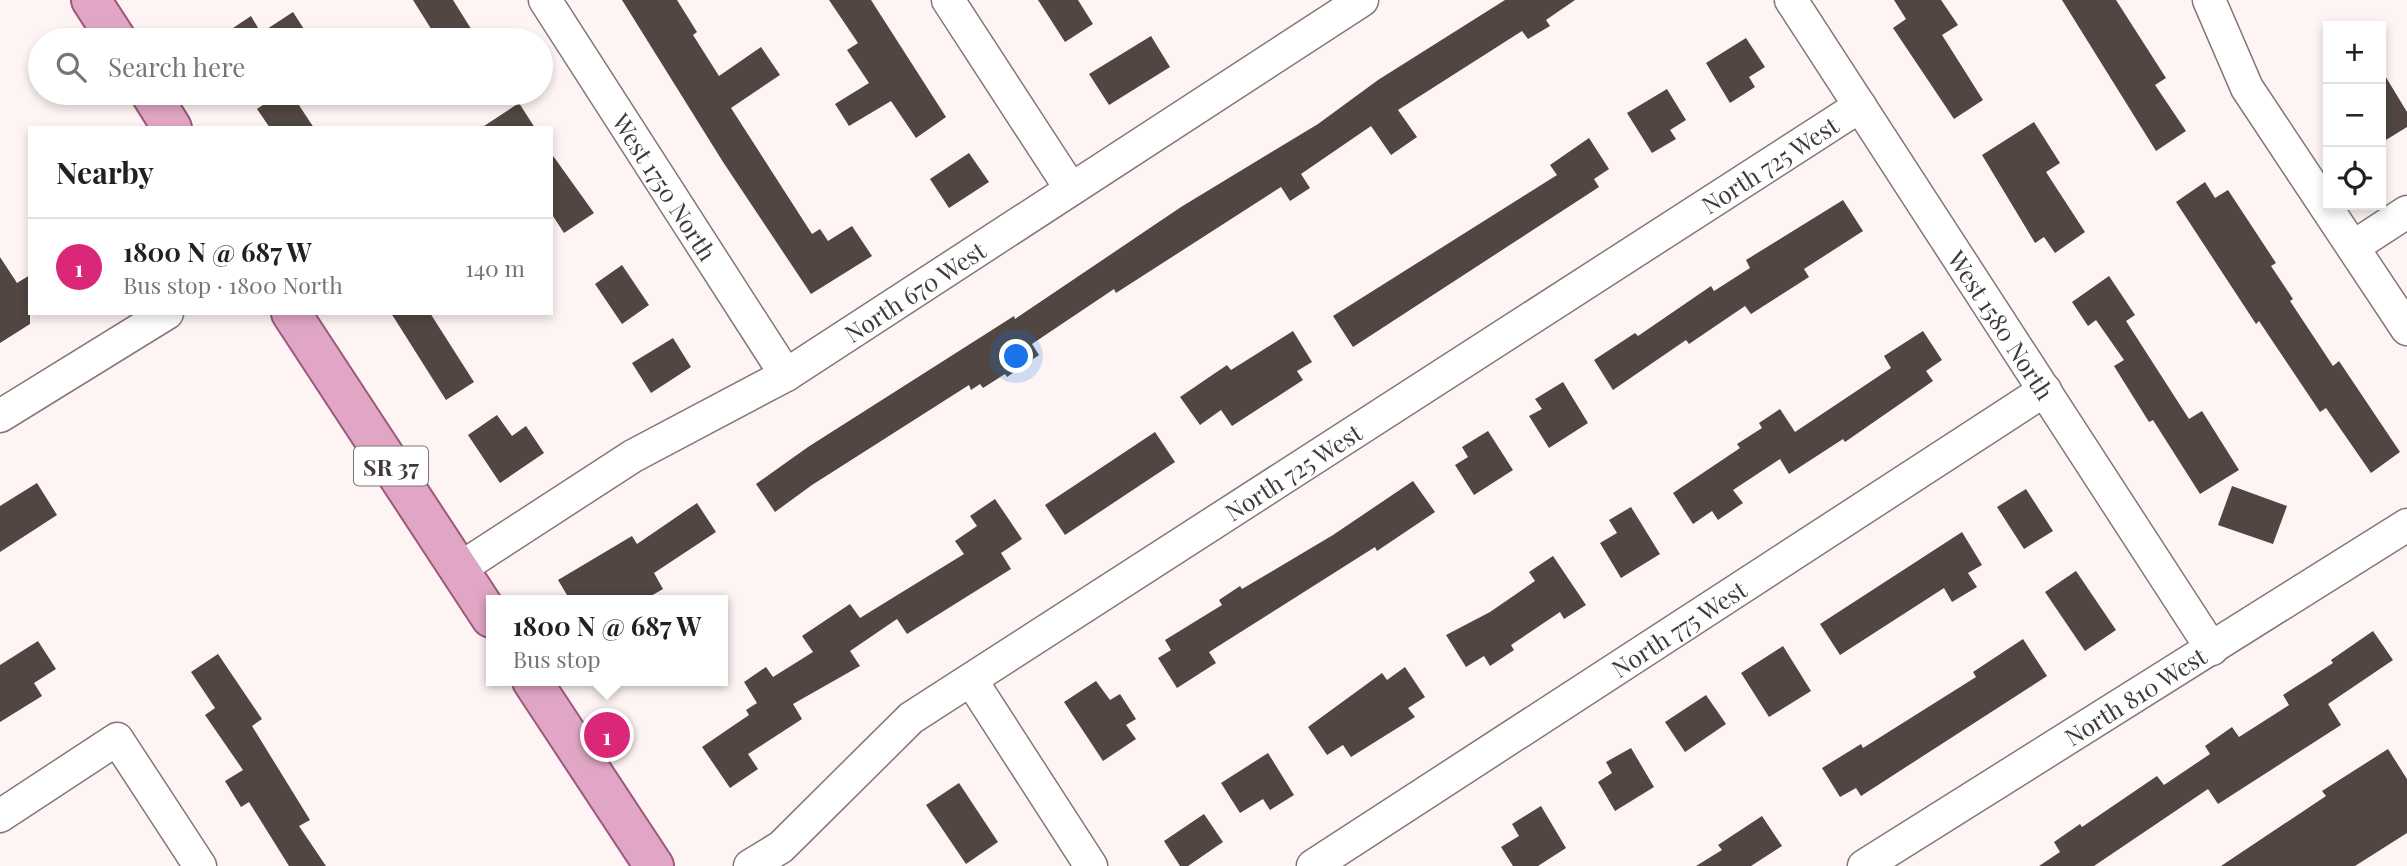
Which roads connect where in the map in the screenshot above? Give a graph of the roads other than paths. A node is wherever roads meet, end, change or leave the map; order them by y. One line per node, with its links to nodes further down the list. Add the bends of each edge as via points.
1 (91, 0): 7 (main road)
2 (545, 0): 17 (street, West 1750 North)
3 (948, 0): 11 (street)
4 (1362, 0): 11 (street, North 670 West)
5 (1791, 0): 9 (street, West 1580 North)
6 (2209, 0): 13 (street, via 2247,88)
7 (109, 28)
8 (158, 105): 10 (main road)
9 (1860, 106): 18 (street, West 1580 North); 24 (street, North 725 West)
10 (171, 126)
11 (1071, 189): 17 (street, North 670 West)
12 (2407, 212): 13 (street)
13 (2353, 247): 16 (street)
14 (164, 315): 19 (street)
15 (292, 315): 21 (main road, SR 37)
16 (2407, 328)
17 (786, 375): 21 (street, North 670 West, via 633,456)
18 (2045, 390): 23 (street, West 1580 North); 31 (street, North 775 West)
19 (0, 416)
20 (2407, 525): 23 (street, North 810 West)
21 (459, 569): 22 (main road, SR 37)
22 (486, 609)
23 (2212, 649): 32 (street, North 810 West)
24 (971, 680): 29 (street, North 725 West, via 911,718 781,847); 30 (street)
25 (535, 686): 28 (main road)
26 (0, 816): 27 (street, via 117,739)
27 (200, 866)
28 (654, 866)
29 (750, 866)
30 (1091, 866)
31 (1313, 866)
32 (1864, 866)

